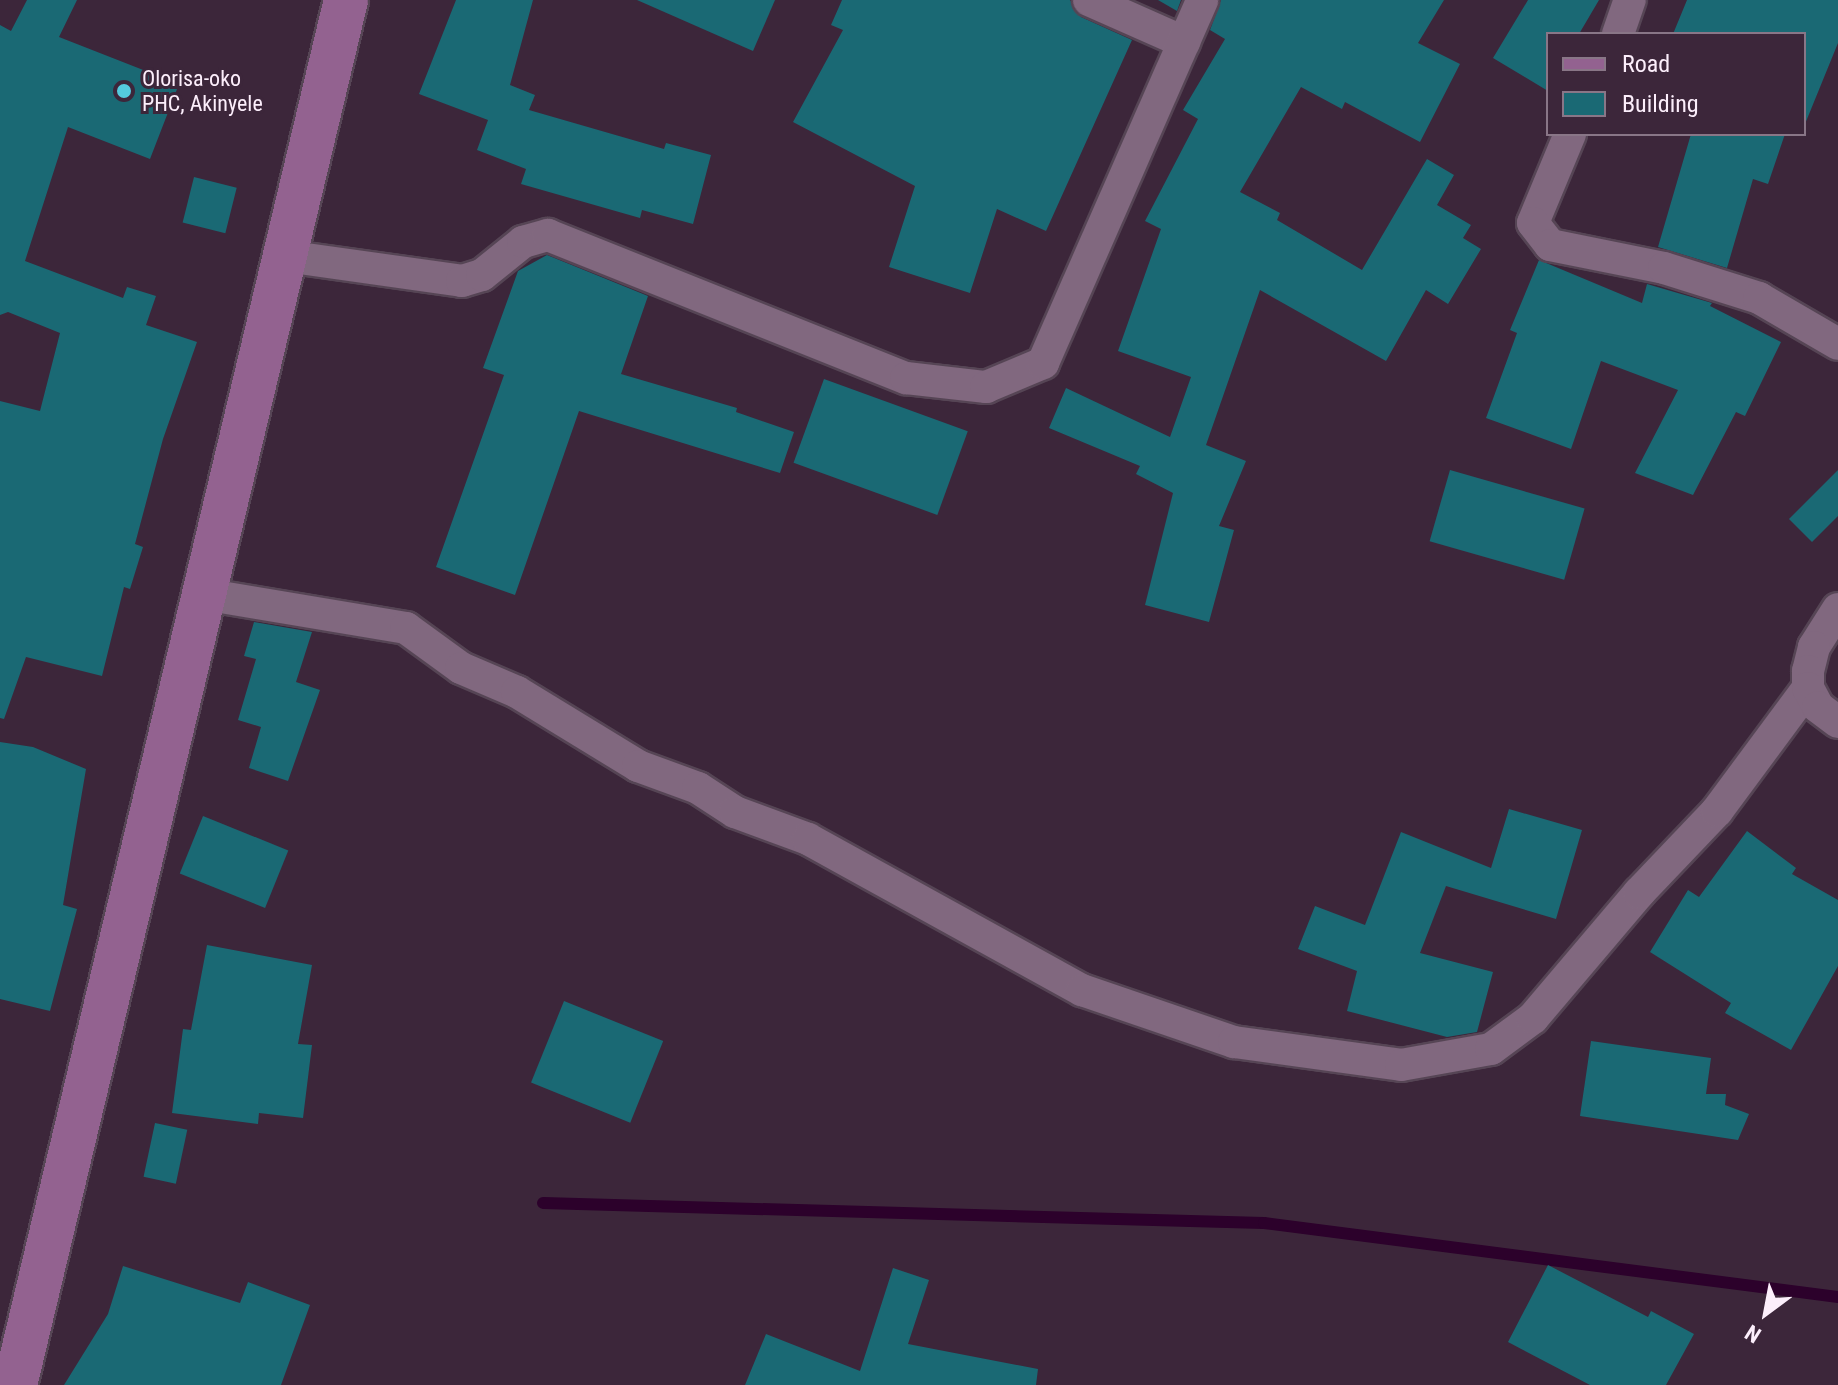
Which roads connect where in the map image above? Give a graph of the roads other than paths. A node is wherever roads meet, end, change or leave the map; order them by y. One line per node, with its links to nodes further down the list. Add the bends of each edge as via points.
1 (346, 0): 8 (main road)
2 (1089, 0): 6 (street)
3 (1202, 0): 6 (street)
4 (1630, 0): 5 (street)
5 (1619, 32)
6 (1184, 42): 8 (street, via 1043,363 986,387 906,378 548,235 523,242 482,275 462,281)
7 (1569, 136): 9 (street, via 1533,223 1550,245 1664,268 1759,298)
8 (285, 256): 10 (main road)
9 (1838, 344)
10 (203, 594): 12 (street, via 406,628 461,668 517,692 638,766 808,839 1082,990 1234,1042 1401,1065 1491,1049 1533,1018 1717,811); 14 (main road)
11 (1838, 609): 12 (street, via 1814,647)
12 (1808, 688): 13 (street, via 1818,707)
13 (1838, 722)
14 (15, 1385)

